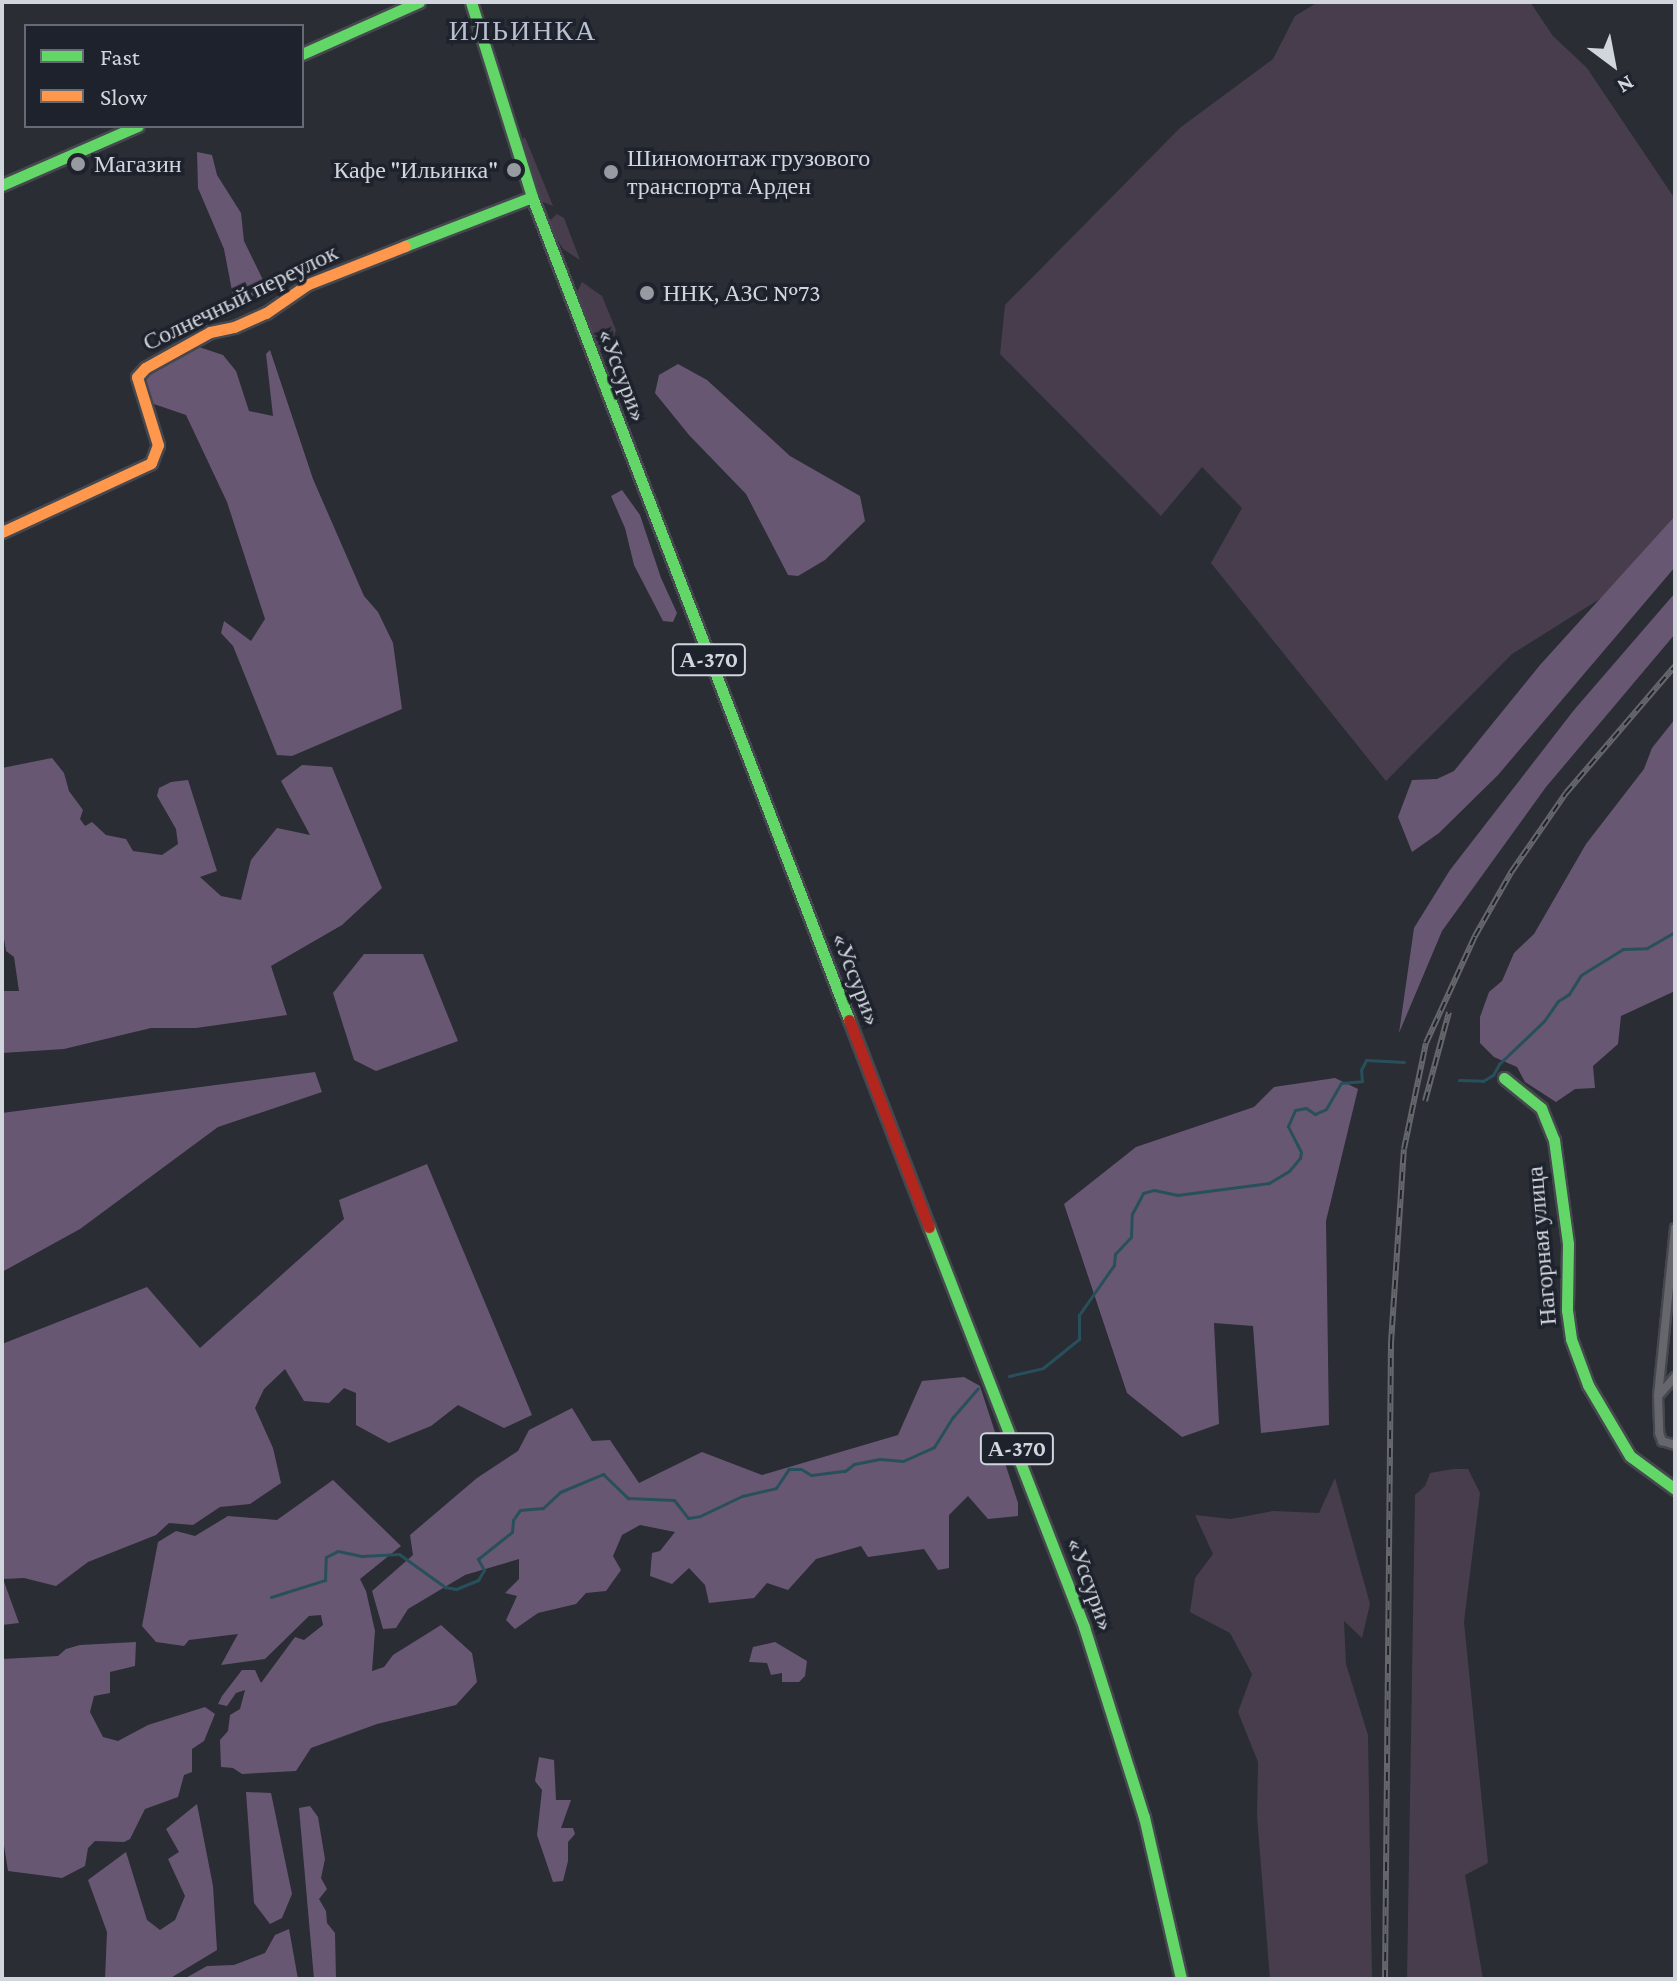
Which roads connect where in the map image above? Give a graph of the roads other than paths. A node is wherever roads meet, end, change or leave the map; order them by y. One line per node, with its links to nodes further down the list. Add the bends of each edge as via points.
1 (419, 2): 3 (main road)
2 (471, 2): 6 (main road, «Уссури» / А-370)
3 (304, 53)
4 (133, 128): 5 (main road)
5 (2, 185)
6 (532, 197): 7 (main road, Солнечный переулок, via 308,284 266,313 210,332 145,368 137,377 158,445 151,463); 14 (main road, «Уссури» / А-370, via 1084,1627 1144,1817)
7 (2, 532)
8 (1504, 1078): 13 (main road, Нагорная улица, via 1541,1108 1554,1140 1568,1244 1571,1339 1588,1385 1630,1456)
9 (1675, 1228): 11 (street)
10 (1675, 1377): 11 (street)
11 (1658, 1396): 12 (street, via 1662,1441)
12 (1675, 1445)
13 (1675, 1489)
14 (1181, 1979)

